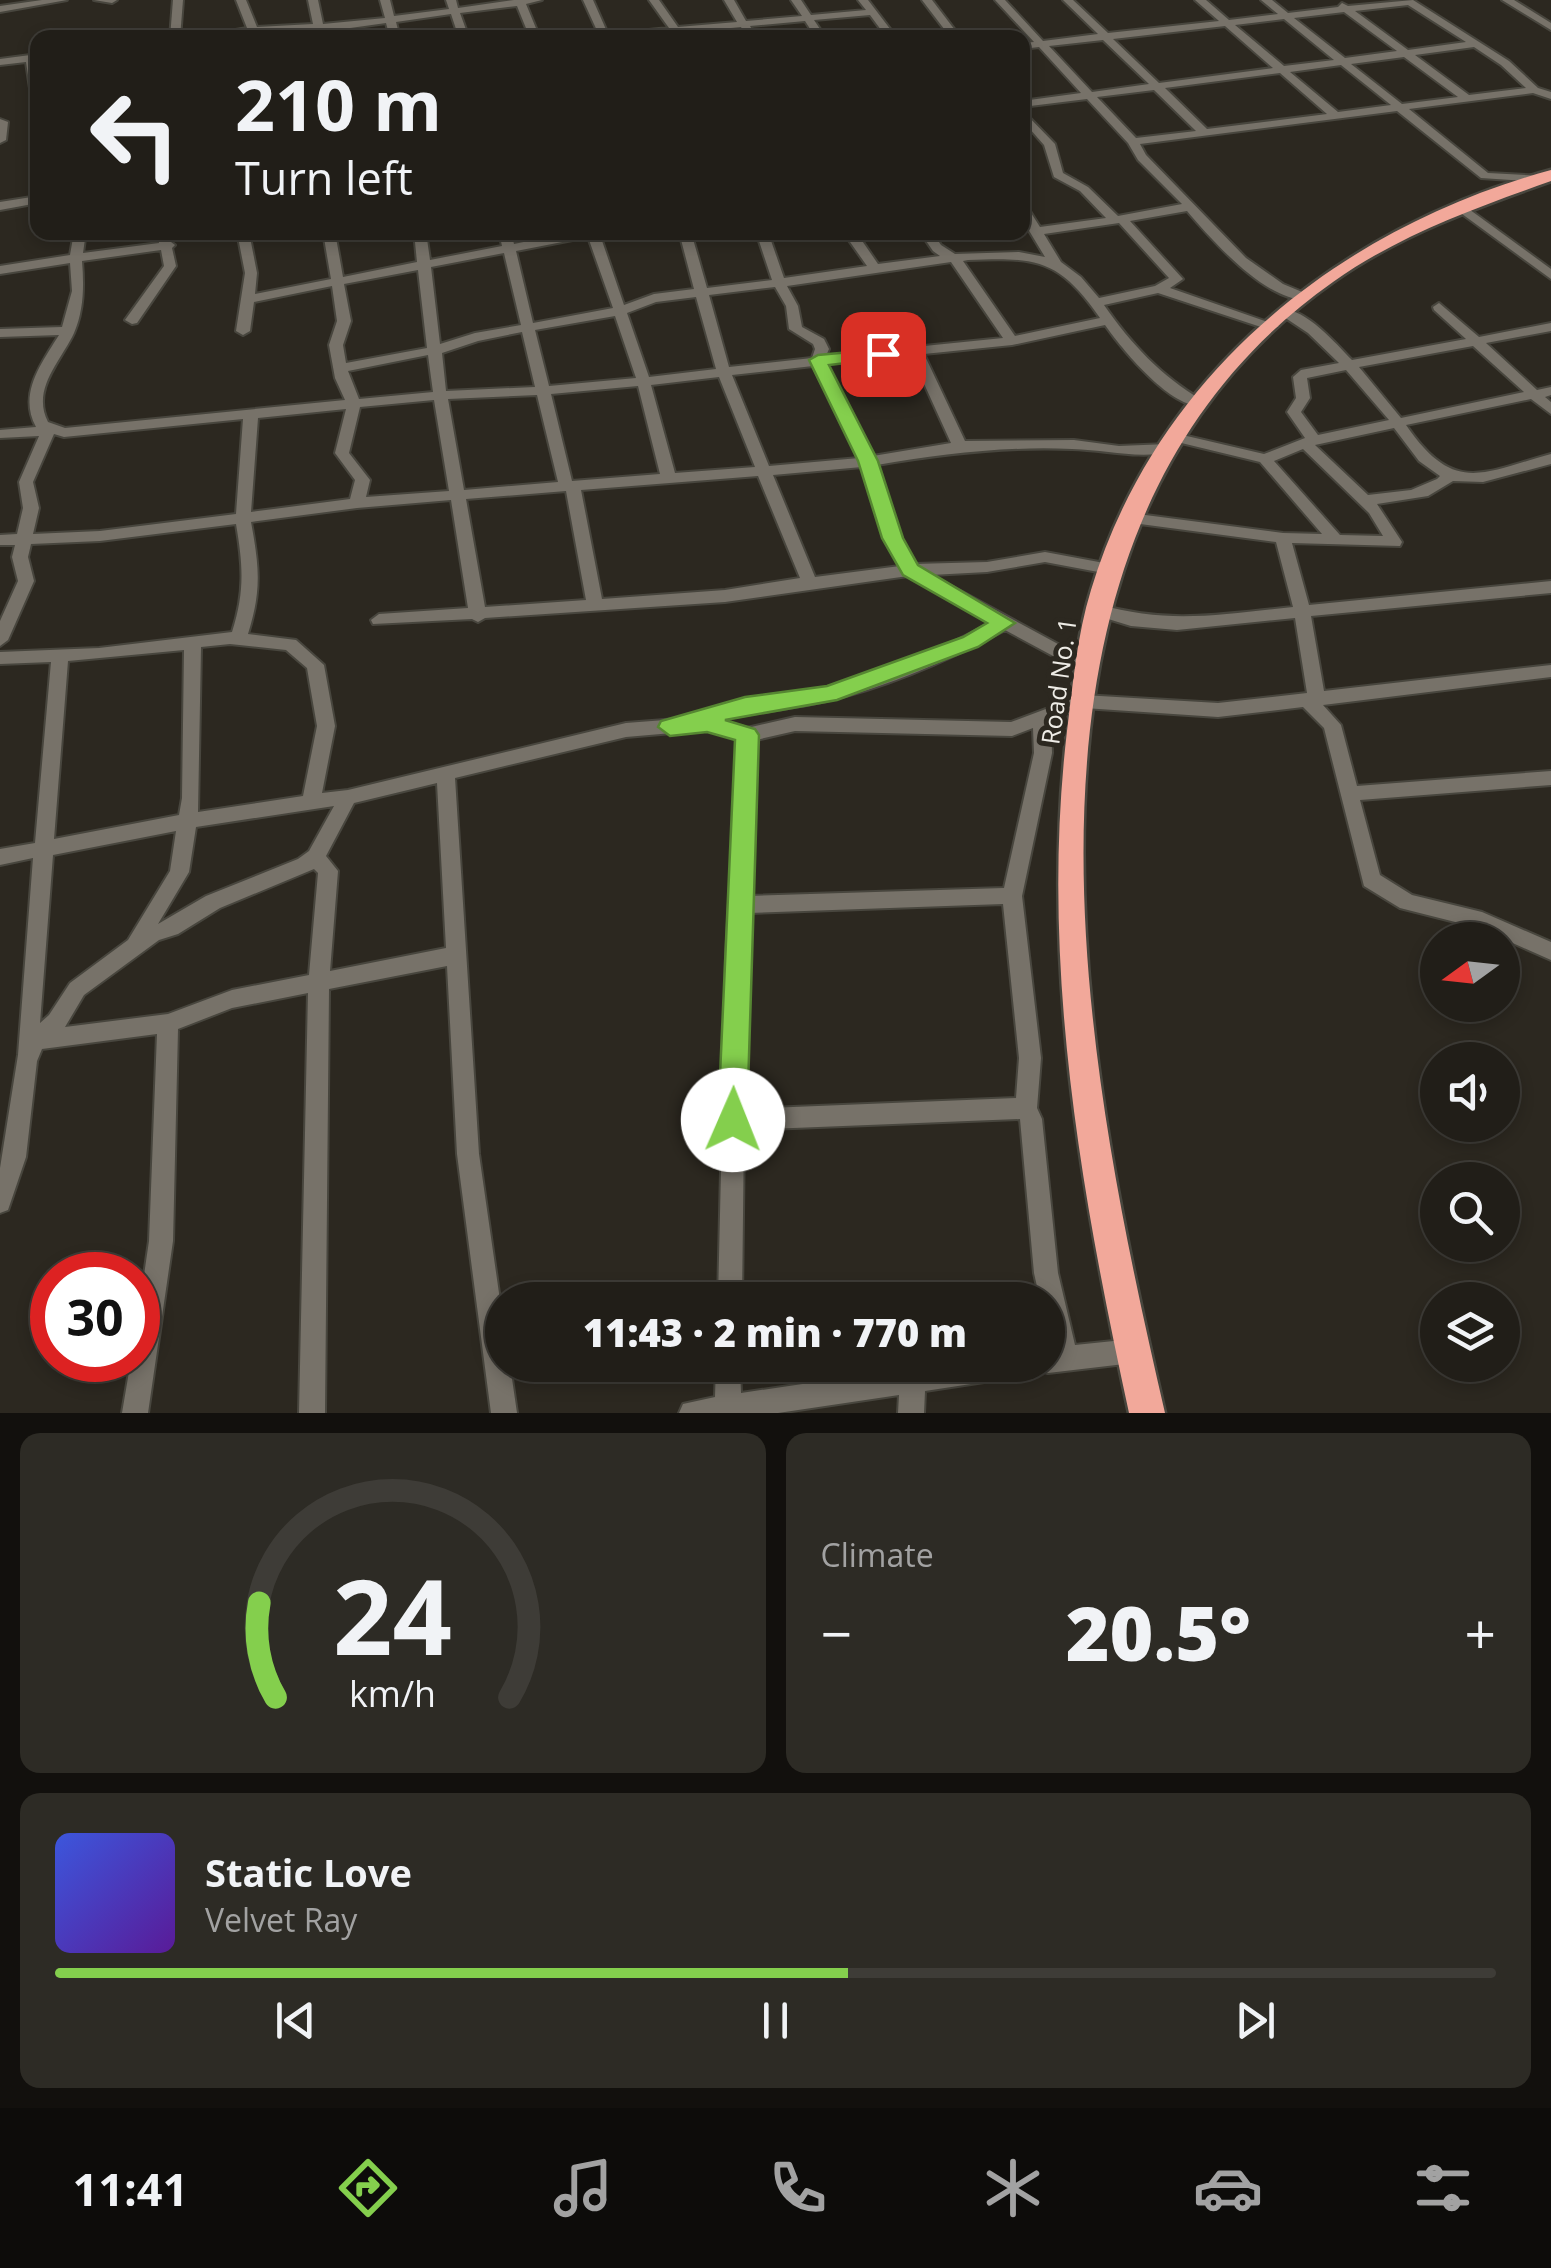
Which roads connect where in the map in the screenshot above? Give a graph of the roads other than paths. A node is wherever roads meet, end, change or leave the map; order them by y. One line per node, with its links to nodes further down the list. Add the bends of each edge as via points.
1 (62, 0): 24 (street)
2 (99, 0): 3 (street)
3 (112, 0)
4 (178, 0): 34 (street)
5 (241, 0): 35 (street)
6 (313, 0): 31 (street)
7 (386, 0): 28 (street)
8 (538, 0): 21 (street)
9 (588, 0): 39 (street)
10 (654, 0): 40 (street)
11 (729, 0): 32 (street)
12 (796, 0): 29 (street)
13 (862, 0): 26 (street)
14 (927, 0): 45 (street)
15 (1000, 0): 46 (street)
16 (1068, 0): 48 (street)
17 (1200, 0): 30 (street)
18 (1266, 0): 27 (street)
19 (1333, 0): 25 (street)
20 (1508, 0): 33 (street)
21 (519, 1): 23 (street); 38 (street)
22 (1408, 1): 25 (street); 50 (street)
23 (452, 5): 28 (street); 37 (street)
24 (0, 9)
25 (1346, 10): 27 (street); 52 (street)
26 (873, 12): 29 (street); 44 (street)
27 (1284, 16): 30 (street); 55 (street)
28 (390, 18): 31 (street); 36 (street)
29 (809, 19): 32 (street); 43 (street)
30 (1225, 22): 48 (street); 56 (street)
31 (314, 26): 35 (street)
32 (746, 26): 41 (street); 42 (street)
33 (1551, 26)
34 (176, 30)
35 (253, 30)
36 (393, 30)
37 (461, 30)
38 (532, 30)
39 (599, 30)
40 (675, 30)
41 (712, 30)
42 (748, 30)
43 (816, 30)
44 (886, 30)
45 (950, 30)
46 (1027, 30)
47 (1030, 33): 49 (street)
48 (1104, 36): 49 (street); 57 (street)
49 (1040, 44): 51 (street); 59 (street)
50 (1476, 44): 52 (street); 58 (street)
51 (1030, 45)
52 (1404, 52): 55 (street); 61 (street)
53 (30, 58): 54 (street)
54 (0, 62)
55 (1339, 62): 56 (street); 63 (street)
56 (1279, 70): 57 (street); 64 (street)
57 (1152, 84): 59 (street); 67 (street)
58 (1534, 90): 60 (street); 61 (street)
59 (1084, 94): 62 (street); 69 (street)
60 (1551, 96)
61 (1466, 98): 63 (street)
62 (1030, 103)
63 (1399, 107): 64 (street); 70 (street, via 1485,176)
64 (1335, 116): 67 (street)
65 (3, 122): 68 (street)
66 (1030, 122): 78 (street, via 1049,144 1058,175)
67 (1204, 132): 69 (street)
68 (0, 140)
69 (1132, 142): 75 (street)
70 (1546, 177): 76 (highway, Road No. 1)
71 (0, 193): 72 (street)
72 (30, 198)
73 (30, 200): 74 (street)
74 (0, 206)
75 (1187, 207): 78 (street); 109 (street, via 1267,283)
76 (1462, 208): 100 (street); 109 (highway, Road No. 1, via 1420,226)
77 (1030, 218): 79 (street)
78 (1118, 219): 79 (street); 103 (street, via 1174,273 1177,279)
79 (1040, 231): 96 (street)
80 (79, 240): 94 (street)
81 (161, 240): 94 (street)
82 (166, 240): 110 (street, via 170,266)
83 (245, 240): 105 (street, via 251,272)
84 (330, 240): 102 (street)
85 (421, 240): 97 (street)
86 (506, 240): 93 (street)
87 (555, 240): 93 (street)
88 (595, 240): 108 (street)
89 (687, 240): 104 (street)
90 (765, 240): 101 (street)
91 (855, 240): 98 (street)
92 (932, 240): 95 (street)
93 (507, 249): 97 (street); 112 (street)
94 (76, 258): 99 (street); 114 (street, via 78,291)
95 (956, 260): 96 (street, via 1015,254); 98 (street); 118 (street)
96 (1056, 264): 106 (street)
97 (426, 265): 102 (street); 119 (street)
98 (875, 268): 101 (street)
99 (0, 270)
100 (1551, 275)
101 (779, 283): 104 (street); 121 (street, via 796,328 819,342)
102 (335, 284): 105 (street); 123 (street, via 344,321 336,345)
103 (1158, 289): 106 (street); 109 (street)
104 (703, 292): 108 (street, via 654,298); 124 (street)
105 (247, 299): 115 (street)
106 (1096, 303): 111 (street)
107 (1439, 307): 117 (street)
108 (620, 311): 112 (street); 125 (street)
109 (1287, 312): 122 (street, via 1322,336); 131 (highway, Road No. 1)
110 (132, 320)
111 (1108, 320): 118 (street); 131 (street, via 1161,380)
112 (527, 328): 119 (street); 126 (street)
113 (1551, 328): 117 (street)
114 (68, 331): 116 (street); 135 (street, via 40,377 36,413)
115 (243, 331)
116 (0, 333)
117 (1475, 340): 122 (street); 129 (street)
118 (1012, 341): 120 (street)
119 (436, 350): 123 (street); 128 (street)
120 (916, 352): 121 (street); 140 (street)
121 (818, 360): 124 (street); 144 (street)
122 (1348, 367): 134 (street); 139 (street, via 1300,377 1304,394 1294,412)
123 (342, 368): 130 (street)
124 (724, 373): 125 (street); 145 (street)
125 (641, 380): 126 (street); 147 (street)
126 (543, 389): 128 (street); 148 (street)
127 (1551, 392): 129 (street)
128 (440, 395): 130 (street); 149 (street)
129 (1534, 395): 132 (street); 134 (street)
130 (354, 404): 133 (street); 151 (street, via 341,448 363,480)
131 (1197, 404): 138 (highway, Road No. 1)
132 (1551, 410)
133 (251, 414): 135 (street); 153 (street)
134 (1400, 426): 139 (street); 146 (street, via 1430,465)
135 (48, 431): 136 (street); 154 (street, via 26,482 31,508)
136 (22, 433): 137 (street); 141 (street)
137 (0, 434)
138 (1171, 443): 140 (street, via 1119,450); 142 (street); 152 (highway, Road No. 1)
139 (1311, 443): 142 (street); 150 (street)
140 (960, 446): 144 (street)
141 (0, 449)
142 (1265, 459): 157 (street)
143 (1551, 459): 146 (street, via 1482,477)
144 (868, 461): 145 (street); 159 (street, via 892,538)
145 (766, 471): 147 (street); 160 (street)
146 (1450, 475): 150 (street, via 1428,492)
147 (668, 480): 148 (street)
148 (569, 486): 149 (street); 162 (street)
149 (458, 496): 151 (street); 165 (street)
150 (1364, 500): 157 (street, via 1394,542)
151 (357, 504): 153 (street)
152 (1130, 518): 155 (street); 158 (highway, Road No. 1)
153 (243, 519): 154 (street, via 100,536); 168 (street, via 252,569)
154 (24, 537): 156 (street); 169 (street, via 26,582)
155 (1283, 538): 157 (street); 163 (street)
156 (0, 540)
157 (1336, 540)
158 (1109, 569): 159 (street, via 1046,557); 164 (highway, Road No. 1)
159 (910, 570): 160 (street); 167 (street)
160 (809, 582): 162 (street, via 725,596)
161 (1551, 587): 163 (street)
162 (595, 603): 165 (street)
163 (1302, 609): 164 (street, via 1176,624); 175 (street)
164 (1098, 610): 173 (highway, Road No. 1)
165 (478, 616): 166 (street)
166 (379, 620)
167 (1004, 623): 173 (street); 178 (street, via 829,694 745,705)
168 (238, 639): 170 (street); 184 (street, via 290,644 315,665 326,726)
169 (0, 640)
170 (193, 643): 171 (street); 185 (street)
171 (60, 656): 172 (street); 186 (street)
172 (0, 658)
173 (1087, 666): 176 (highway, Road No. 1)
174 (1551, 671): 175 (street)
175 (1313, 700): 176 (street, via 1218,710); 182 (street, via 1332,725)
176 (1083, 701): 177 (street); 204 (highway, Road No. 1, via 1071,943 1092,1121)
177 (1042, 718): 179 (street, via 1012,729 795,724); 189 (street, via 1044,753)
178 (670, 727): 179 (street, via 707,723); 180 (street, via 579,738)
179 (747, 735): 190 (street)
180 (446, 775): 183 (street); 193 (street)
181 (1551, 778): 182 (street)
182 (1349, 794): 192 (street, via 1366,867 1378,885 1407,902 1482,920)
183 (348, 797): 184 (street); 188 (street)
184 (310, 803): 185 (street)
185 (187, 822): 186 (street); 191 (street, via 179,872)
186 (44, 848): 187 (street); 197 (street)
187 (0, 857)
188 (316, 857): 191 (street); 194 (street, via 328,871)
189 (1012, 896): 190 (street); 198 (street, via 1030,1058)
190 (738, 905): 199 (street)
191 (136, 943): 196 (street, via 76,989 56,1022)
192 (1551, 950)
193 (457, 956): 194 (street); 212 (street, via 468,1154)
194 (319, 980): 195 (street); 211 (street)
195 (168, 1023): 196 (street); 210 (street, via 161,1241)
196 (35, 1040): 197 (street)
197 (26, 1061): 200 (street)
198 (1026, 1108): 199 (street); 203 (street)
199 (733, 1120): 202 (street)
200 (11, 1124): 201 (street)
201 (0, 1202)
202 (730, 1282)
203 (1047, 1282)
204 (1133, 1351): 205 (street); 215 (highway, Road No. 1)
205 (1065, 1359)
206 (728, 1382): 209 (street)
207 (889, 1382): 209 (street)
208 (913, 1382): 214 (street)
209 (728, 1409): 213 (street)
210 (135, 1413)
211 (312, 1413)
212 (504, 1413)
213 (692, 1413)
214 (911, 1413)
215 (1147, 1413)

